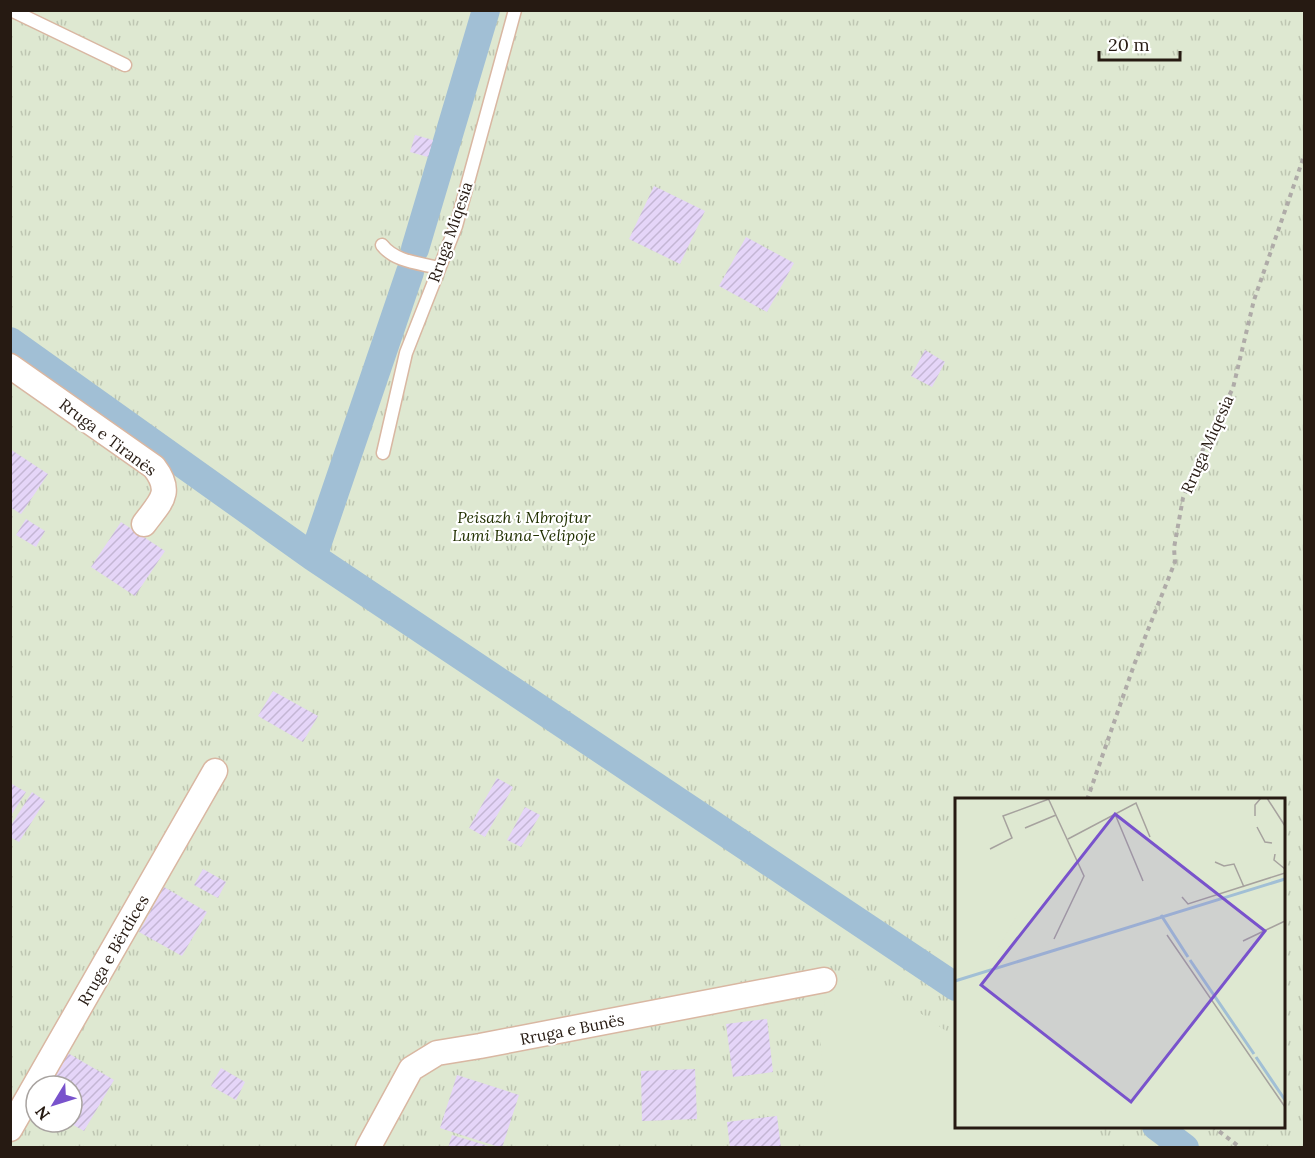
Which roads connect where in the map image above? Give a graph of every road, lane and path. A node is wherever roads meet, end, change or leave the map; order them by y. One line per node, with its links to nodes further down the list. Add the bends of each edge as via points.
1 (11, 10): 3 (lane)
2 (515, 10): 6 (lane, Rruga Miqesia, via 456,226)
3 (125, 65)
4 (1305, 156): 11 (path, Rruga Miqesia, via 1254,300 1233,388 1183,498 1174,562)
5 (382, 245): 6 (lane, via 388,254)
6 (439, 268): 8 (lane, Rruga Miqesia, via 406,352)
7 (10, 366): 9 (street, Rruga e Tiranës, via 154,467 165,486 162,499)
8 (383, 453)
9 (144, 524)
10 (215, 771): 14 (street, Rruga e Bërdices)
11 (1089, 798)
12 (824, 980): 15 (street, Rruga e Bunës, via 437,1053 411,1069)
13 (1215, 1128): 16 (path)
14 (10, 1129)
15 (368, 1148)
16 (1241, 1148)

